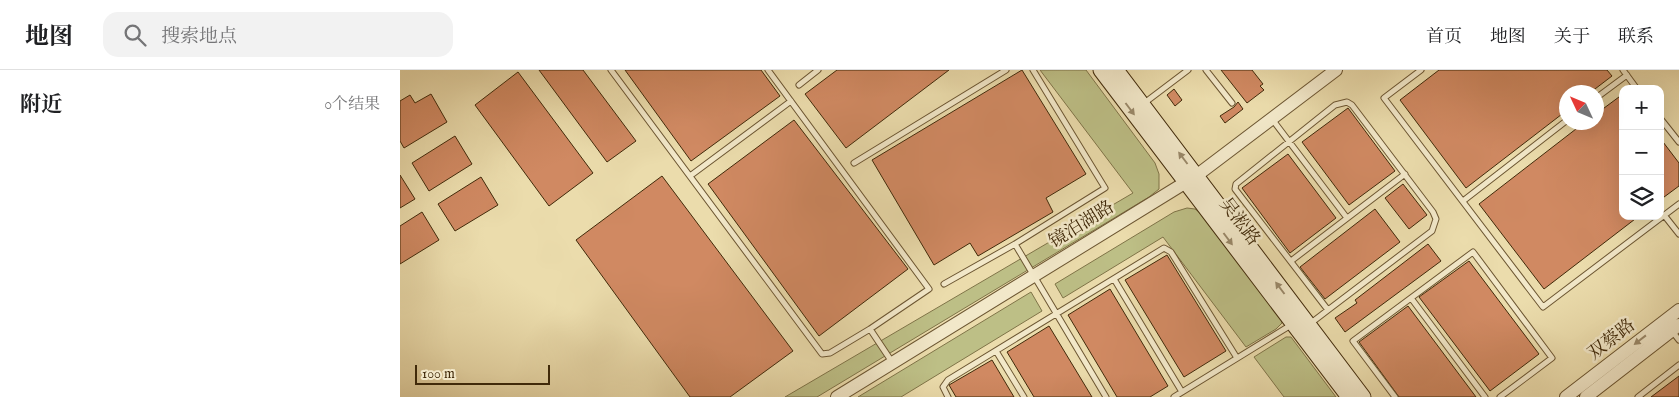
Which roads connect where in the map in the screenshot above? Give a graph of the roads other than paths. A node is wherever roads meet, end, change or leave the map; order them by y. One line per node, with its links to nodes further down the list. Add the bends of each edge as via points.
1 (611, 70): 26 (lane)
2 (768, 70): 16 (lane)
3 (818, 70): 13 (lane)
4 (1006, 70): 24 (lane)
5 (1033, 70): 34 (lane, via 1106,188)
6 (1101, 70): 27 (main road, 吴淞路, one-way to 27)
7 (1116, 70): 18 (main road, 吴淞路)
8 (1188, 70): 18 (lane)
9 (1206, 70): 17 (lane)
10 (1336, 70): 19 (street, 镜泊湖路)
11 (1420, 70): 28 (lane, via 1384,98)
12 (1625, 72): 14 (lane); 15 (lane)
13 (799, 85)
14 (1635, 85)
15 (1604, 91)
16 (791, 101): 26 (lane); 44 (lane, via 929,289)
17 (1232, 103)
18 (1142, 104): 27 (main road, 吴淞路, one-way to 18)
19 (1272, 119): 22 (lane); 27 (street, 镜泊湖路)
20 (1664, 123): 23 (lane)
21 (1559, 126): 28 (lane)
22 (1288, 141): 25 (lane, via 1335,105 1347,102); 31 (lane); 35 (lane, via 1238,180 1235,189)
23 (1679, 142)
24 (854, 163)
25 (1404, 174): 31 (lane); 40 (lane, via 1434,212 1436,219 1432,231)
26 (690, 176): 44 (lane, via 822,354 830,354)
27 (1191, 179): 36 (street, 镜泊湖路); 43 (main road, 吴淞路)
28 (1463, 201): 32 (lane, via 1543,307)
29 (1679, 204): 30 (lane)
30 (1664, 215): 33 (lane)
31 (1348, 218): 35 (lane)
32 (1657, 220)
33 (1679, 234)
34 (1015, 244): 36 (lane); 38 (lane)
35 (1290, 261): 40 (lane)
36 (1034, 276): 42 (lane); 48 (street, 镜泊湖路)
37 (1114, 278): 42 (lane); 47 (lane, via 1167,248); 50 (lane)
38 (944, 284)
39 (1411, 298): 58 (lane, via 1353,341); 59 (lane); 60 (lane, via 1473,252 1552,358)
40 (1328, 310): 43 (lane)
41 (1679, 310): 61 (street, 双蔡路, one-way to 61)
42 (1056, 314): 46 (lane); 54 (lane)
43 (1301, 322): 47 (lane); 56 (main road, 吴淞路); 57 (main road, 吴淞路)
44 (870, 329): 48 (lane)
45 (1677, 332): 62 (street, 双蔡路)
46 (996, 351): 52 (lane, via 948,380 943,387); 53 (lane)
47 (1237, 358): 50 (lane)
48 (892, 363): 51 (street, 镜泊湖路)
49 (1679, 365): 63 (lane)
50 (1182, 392): 55 (lane)
51 (837, 397)
52 (948, 397)
53 (1024, 397)
54 (1106, 397)
55 (1174, 397)
56 (1349, 397)
57 (1362, 397)
58 (1395, 397)
59 (1485, 397)
60 (1500, 397)
61 (1566, 397)
62 (1586, 397)
63 (1638, 397)

